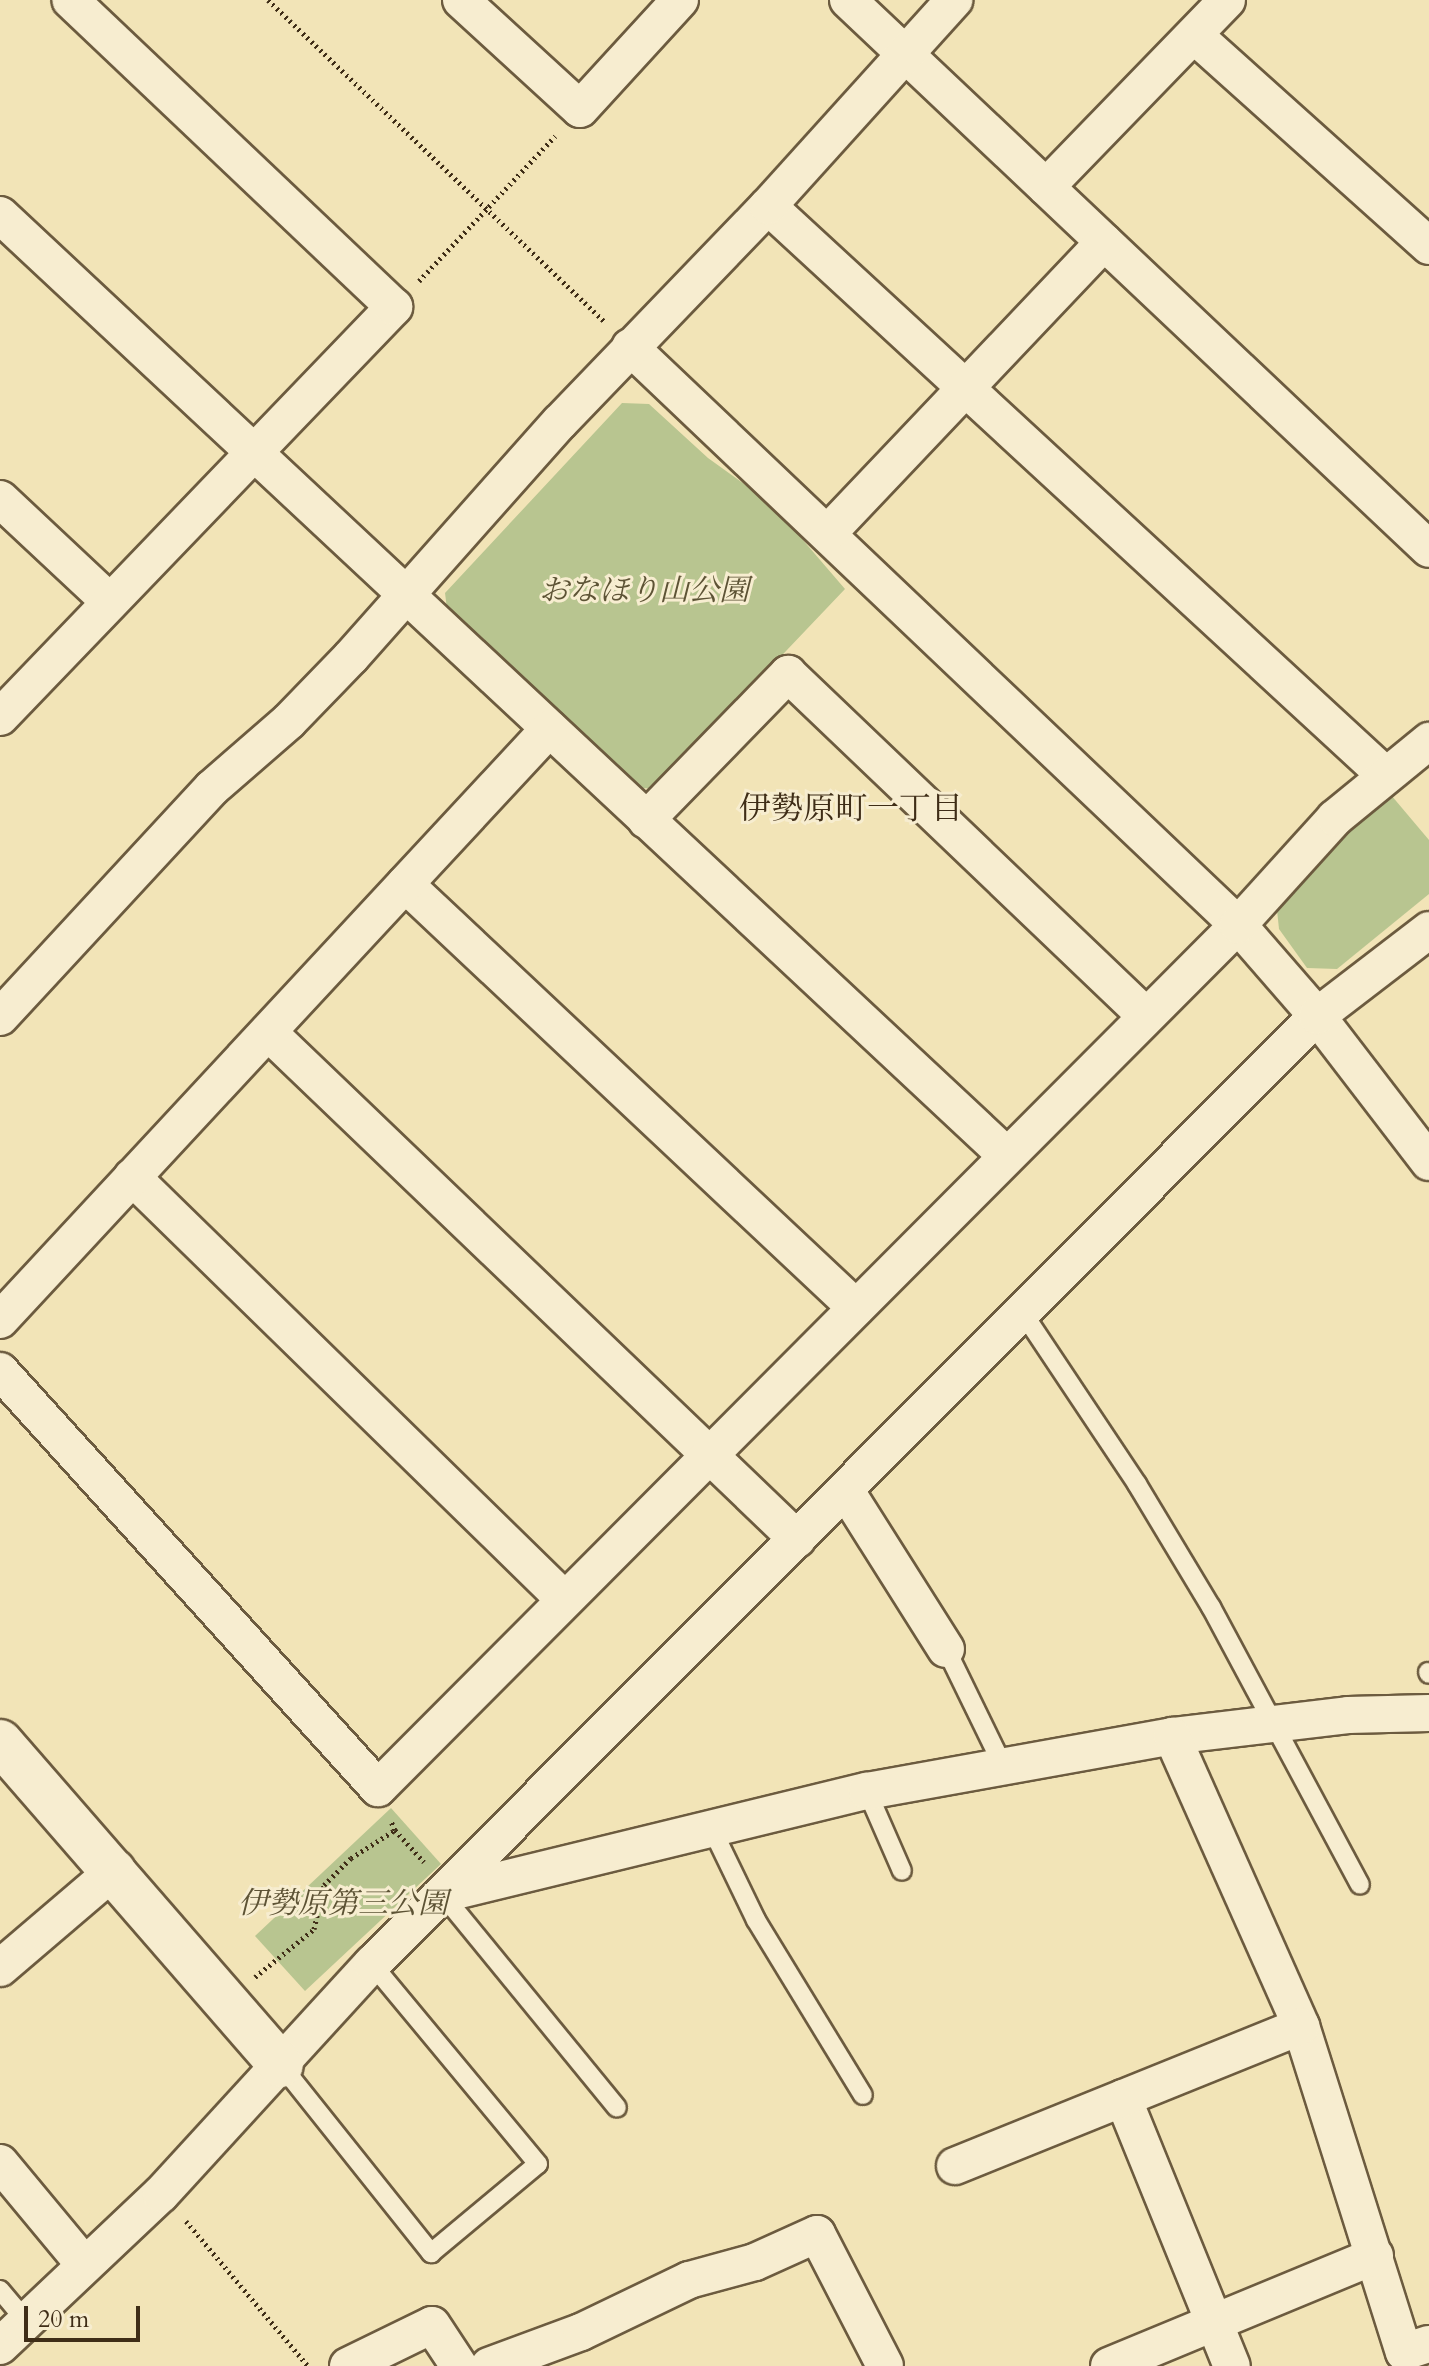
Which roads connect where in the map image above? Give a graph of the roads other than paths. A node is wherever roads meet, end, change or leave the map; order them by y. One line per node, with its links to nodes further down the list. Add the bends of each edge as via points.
1 (71, 0): 16 (street, via 394,307)
2 (461, 0): 3 (street, via 580,109)
3 (680, 0)
4 (848, 0): 8 (street)
5 (954, 0): 8 (street)
6 (1227, 0): 7 (street)
7 (1194, 35): 9 (street); 13 (street)
8 (904, 53): 9 (street); 10 (street)
9 (1046, 187): 12 (street)
10 (768, 206): 14 (street); 15 (street)
11 (0, 215): 16 (street)
12 (1104, 242): 15 (street); 19 (street)
13 (1429, 246)
14 (630, 347): 18 (street); 20 (street)
15 (963, 389): 18 (street); 25 (street)
16 (254, 451): 20 (street); 21 (street)
17 (0, 499): 21 (street)
18 (828, 533): 28 (street)
19 (1429, 549)
20 (405, 595): 23 (street); 32 (street, via 289,721 212,788)
21 (109, 601): 22 (street)
22 (0, 717)
23 (549, 729): 26 (street); 27 (street)
24 (1429, 741): 25 (street)
25 (1385, 775): 28 (street, via 1335,818)
26 (646, 820): 30 (street, via 788,674); 34 (street)
27 (405, 884): 33 (street); 37 (street)
28 (1238, 925): 30 (street); 31 (street)
29 (1429, 930): 31 (street)
30 (1146, 1016): 34 (street)
31 (1317, 1016): 35 (street); 38 (street)
32 (0, 1017)
33 (268, 1032): 36 (street); 41 (street)
34 (1007, 1156): 37 (street)
35 (1429, 1162)
36 (132, 1177): 39 (street); 44 (street)
37 (856, 1308): 41 (street)
38 (1023, 1313): 42 (street); 47 (lane, via 1137,1484)
39 (0, 1320)
40 (0, 1371): 44 (street, via 378,1788)
41 (710, 1454): 43 (street); 44 (street)
42 (846, 1491): 43 (street); 45 (street)
43 (797, 1539): 55 (street)
44 (565, 1600)
45 (946, 1649): 50 (lane)
46 (1429, 1713): 47 (street)
47 (1276, 1723): 48 (street); 56 (lane)
48 (1172, 1736): 50 (street); 59 (street)
49 (0, 1742): 53 (street)
50 (1002, 1764): 51 (street)
51 (867, 1791): 52 (street); 54 (lane)
52 (712, 1829): 55 (street); 61 (lane, via 756,1920)
53 (116, 1869): 58 (street); 60 (street)
54 (902, 1871)
55 (434, 1880): 57 (street); 63 (lane)
56 (1360, 1885)
57 (372, 1964): 60 (street); 60 (lane, via 538,2164 431,2253)
58 (0, 1968)
59 (1301, 2026): 62 (street); 66 (street)
60 (281, 2065): 67 (street, via 161,2194)
61 (863, 2095)
62 (1123, 2098): 65 (street); 70 (street)
63 (617, 2108)
64 (0, 2163): 67 (street)
65 (955, 2166)
66 (1375, 2256): 70 (street); 71 (street, via 1404,2352)
67 (84, 2264): 69 (street)
68 (0, 2290): 69 (lane)
69 (26, 2321): 72 (street)
70 (1213, 2321): 77 (street); 78 (street)
71 (1429, 2344)
72 (0, 2346)
73 (348, 2366): 74 (street, via 432,2325)
74 (459, 2366)
75 (489, 2366): 76 (street, via 581,2332 689,2280 755,2262 817,2234)
76 (885, 2366)
77 (1109, 2366)
78 (1232, 2366)

